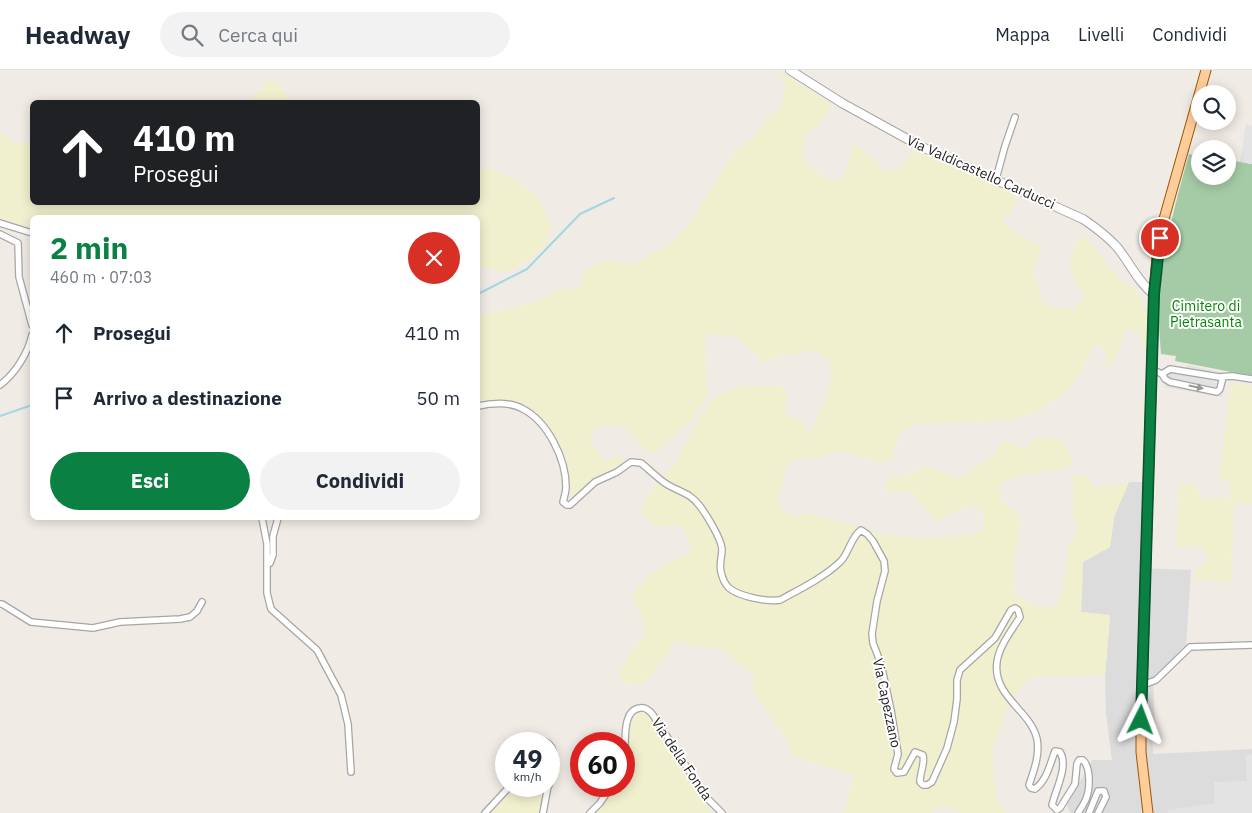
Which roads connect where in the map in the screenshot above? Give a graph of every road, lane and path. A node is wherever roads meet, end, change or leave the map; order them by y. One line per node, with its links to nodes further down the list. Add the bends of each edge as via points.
1 (790, 70): 4 (street, Via Valdicastello Carducci, via 883,127)
2 (1206, 70): 8 (main road, via 1162,226)
3 (1015, 117): 4 (street)
4 (996, 179): 8 (street, Via Valdicastello Carducci, via 1095,227 1117,248)
5 (0, 222): 6 (street)
6 (30, 233)
7 (0, 234): 9 (street, via 18,243 19,277)
8 (1154, 294): 11 (main road)
9 (30, 318)
10 (30, 341): 15 (street, via 26,353)
11 (1151, 369): 12 (street); 23 (main road)
12 (1162, 374): 13 (street, via 1170,369); 13 (street, one-way to 13, via 1170,382 1218,392)
13 (1223, 377): 14 (street)
14 (1252, 380)
15 (0, 385)
16 (480, 406): 33 (street, Via Capezzano, via 512,405 523,409 542,427 558,450 566,487 563,502 567,505 595,482 631,462 641,463 668,485 688,494 710,519 722,548 721,572 728,588 734,591 772,602 780,600 840,562 861,530 868,534 884,561 885,571 872,634 891,710 898,754 894,769 897,773 904,772 915,752 920,752 924,761 920,778 923,785 932,782 947,748 954,722 960,670 996,638 1011,610 1018,610 1020,617 1003,644 997,669 1007,696 1037,738 1036,765 1029,785 1035,789 1039,786 1055,751 1060,752 1060,783 1052,805 1057,810 1075,784 1077,764 1083,760 1088,769 1088,791)
17 (262, 520): 19 (street)
18 (277, 520): 19 (street, via 272,560)
19 (267, 562): 25 (street, via 267,593 271,609 317,650 341,695 348,724)
20 (202, 602): 21 (street, via 197,611 180,619 120,622 93,628 31,622)
21 (0, 604)
22 (1252, 644): 23 (street, via 1190,647 1156,680)
23 (1143, 685): 36 (main road, via 1141,752)
24 (627, 732): 32 (street, Via della Fonda, via 628,718 633,710 646,709 706,797)
25 (351, 772)
26 (500, 797): 29 (street)
27 (546, 797): 30 (street)
28 (604, 797): 31 (street)
29 (486, 813)
30 (543, 813)
31 (590, 813)
32 (722, 813)
33 (1078, 813)
34 (1089, 813): 35 (street, via 1098,792 1104,791 1106,797)
35 (1098, 813)
36 (1148, 813)

